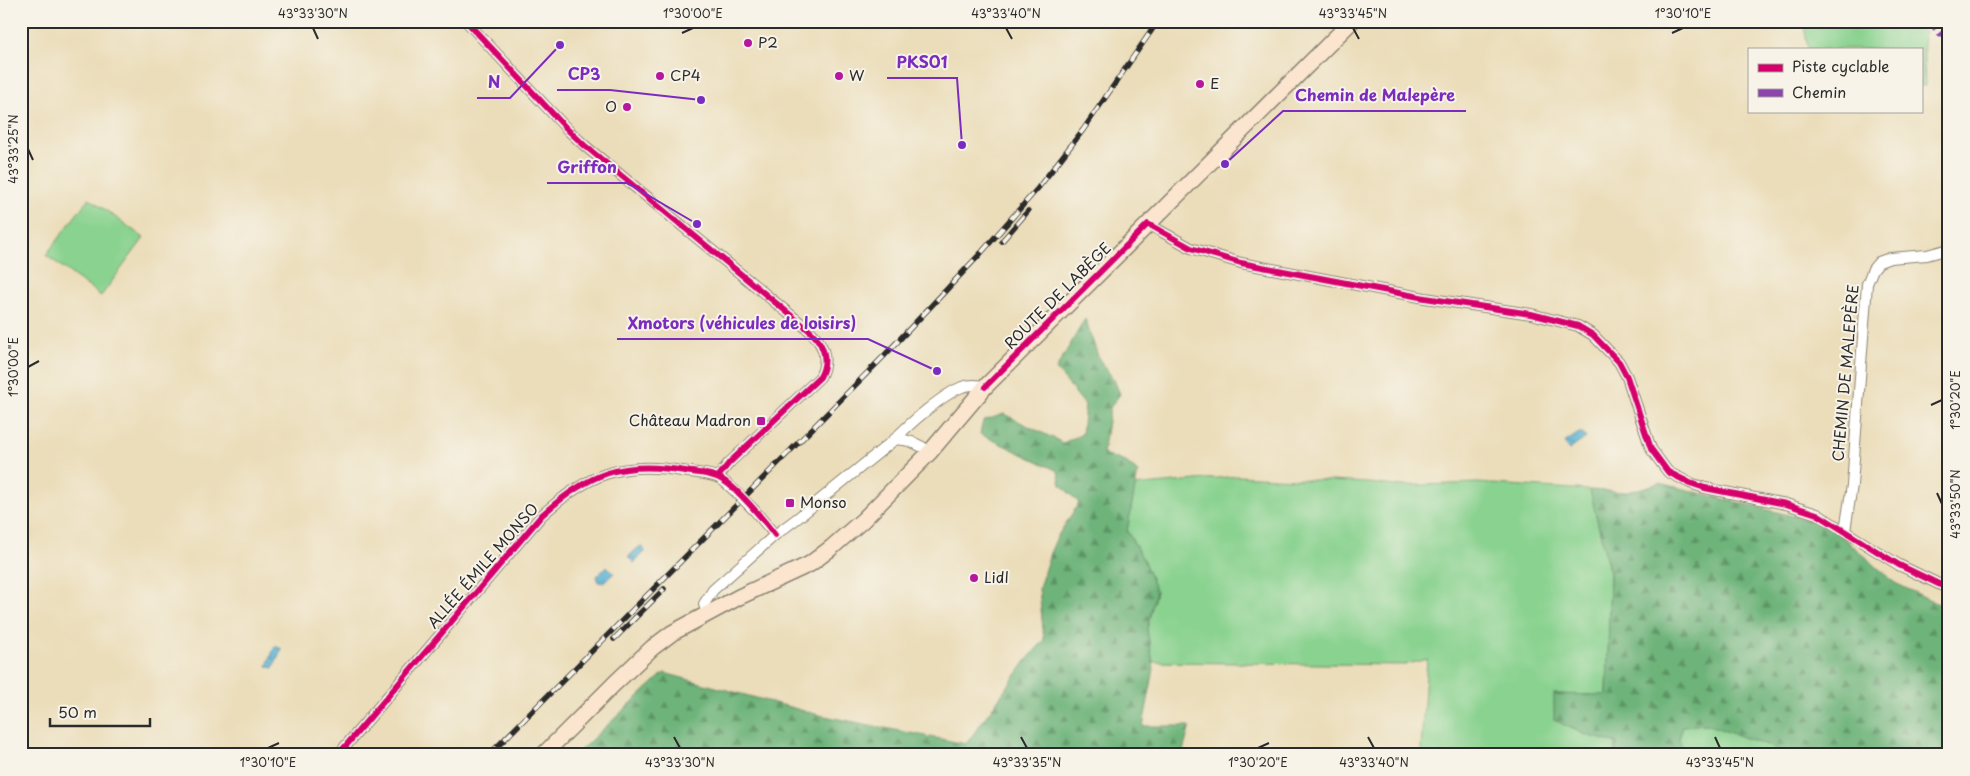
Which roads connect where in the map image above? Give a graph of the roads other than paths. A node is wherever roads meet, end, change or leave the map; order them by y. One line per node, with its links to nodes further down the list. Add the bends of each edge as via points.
1 (466, 21): 8 (street, via 584,145 810,331 824,349 825,364 820,377)
2 (1352, 21): 3 (main road, ROUTE DE LABÈGE)
3 (1148, 224): 5 (main road, ROUTE DE LABÈGE); 9 (street, via 1191,248 1241,263 1531,314 1578,326 1593,335 1619,362 1651,449 1668,472 1690,484 1807,510)
4 (1949, 249): 9 (street, CHEMIN DE MALEPÈRE, via 1879,262 1867,284 1852,485)
5 (985, 387): 6 (street, via 976,384 952,392); 7 (main road, ROUTE DE LABÈGE)
6 (894, 440): 7 (street, via 902,439); 10 (street)
7 (930, 452): 12 (main road, ROUTE DE LABÈGE, via 863,520 810,564)
8 (718, 477): 10 (street, bridge); 13 (street, ALLÉE ÉMILE MONSO, via 668,468 624,468 584,483 562,498 542,515)
9 (1845, 531): 11 (street, via 1899,565)
10 (775, 535): 12 (street, via 713,590 704,604)
11 (1949, 589)
12 (707, 614): 14 (main road, ROUTE DE LABÈGE, via 652,648)
13 (338, 755)
14 (543, 755)

